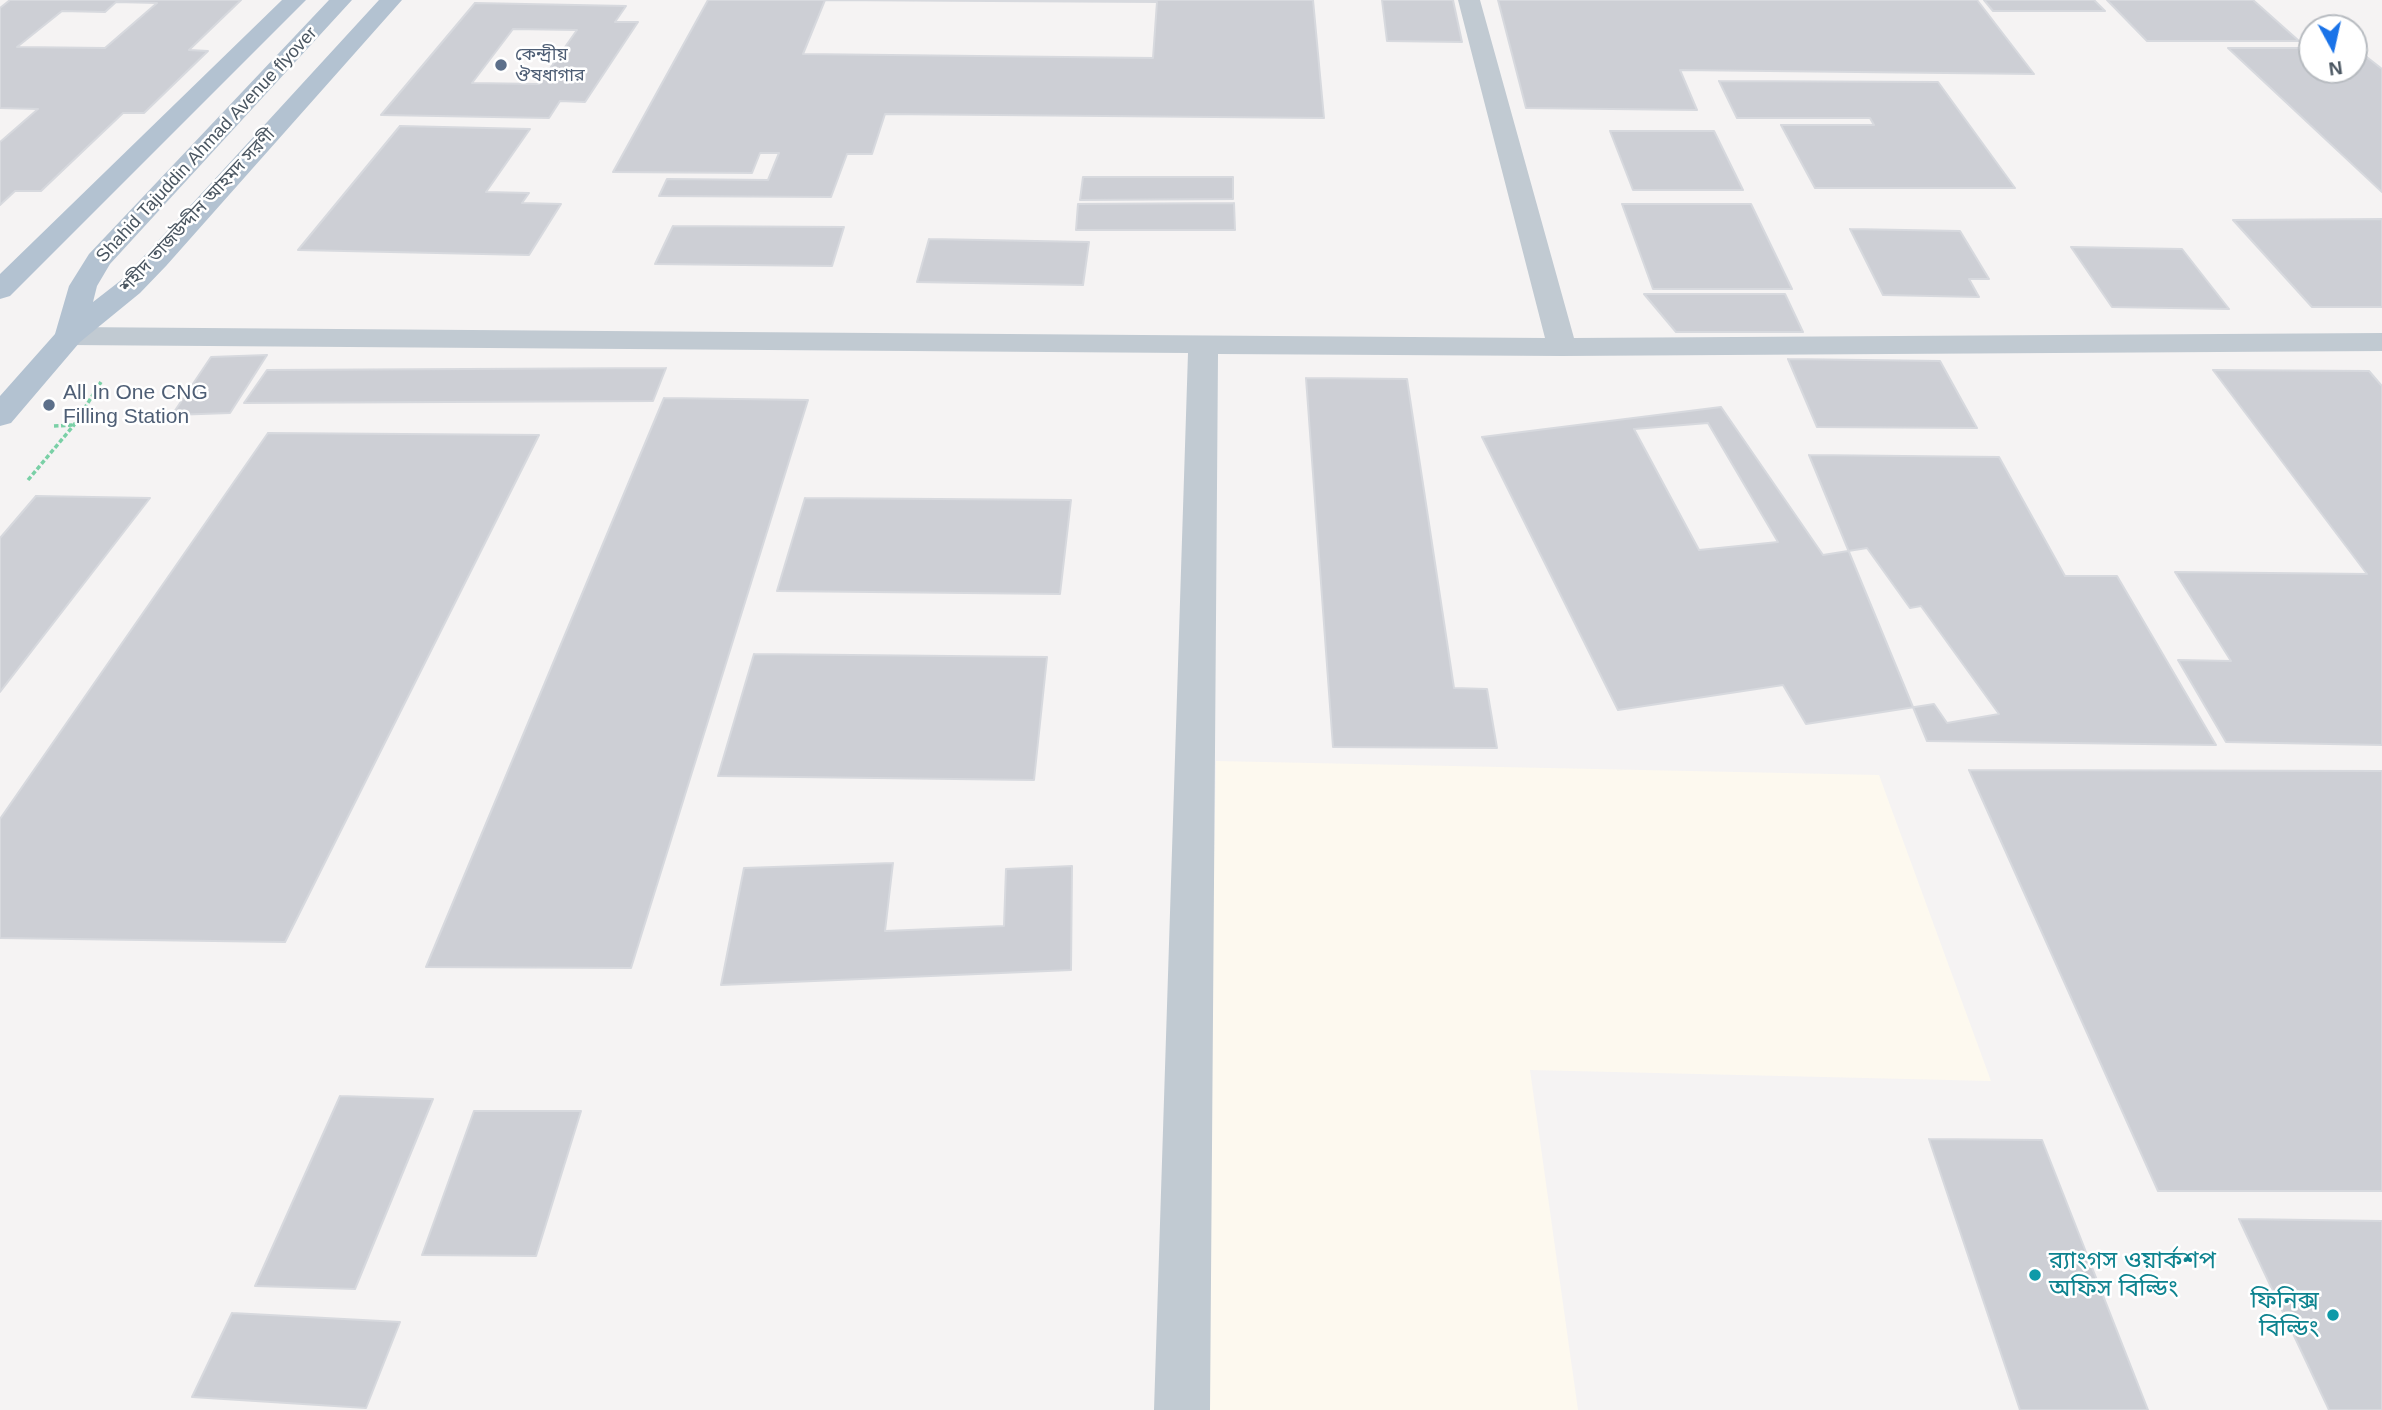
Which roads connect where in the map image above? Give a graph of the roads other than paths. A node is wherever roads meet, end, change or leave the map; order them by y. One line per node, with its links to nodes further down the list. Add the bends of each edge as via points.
1 (295, 0): 5 (main road)
2 (341, 0): 6 (main road, Shahid Tajuddin Ahmad Avenue flyover, via 120,235 83,286)
3 (391, 0): 6 (main road, শহীদ তাজউদ্দীন আহমদ সরণী, via 156,260)
4 (1469, 0): 9 (street)
5 (0, 290)
6 (69, 335): 8 (street); 10 (main road, শহীদ তাজউদ্দীন আহমদ সরণী)
7 (2382, 342): 9 (street)
8 (1203, 346): 9 (street); 11 (street)
9 (1562, 348)
10 (0, 416)
11 (1182, 1410)

